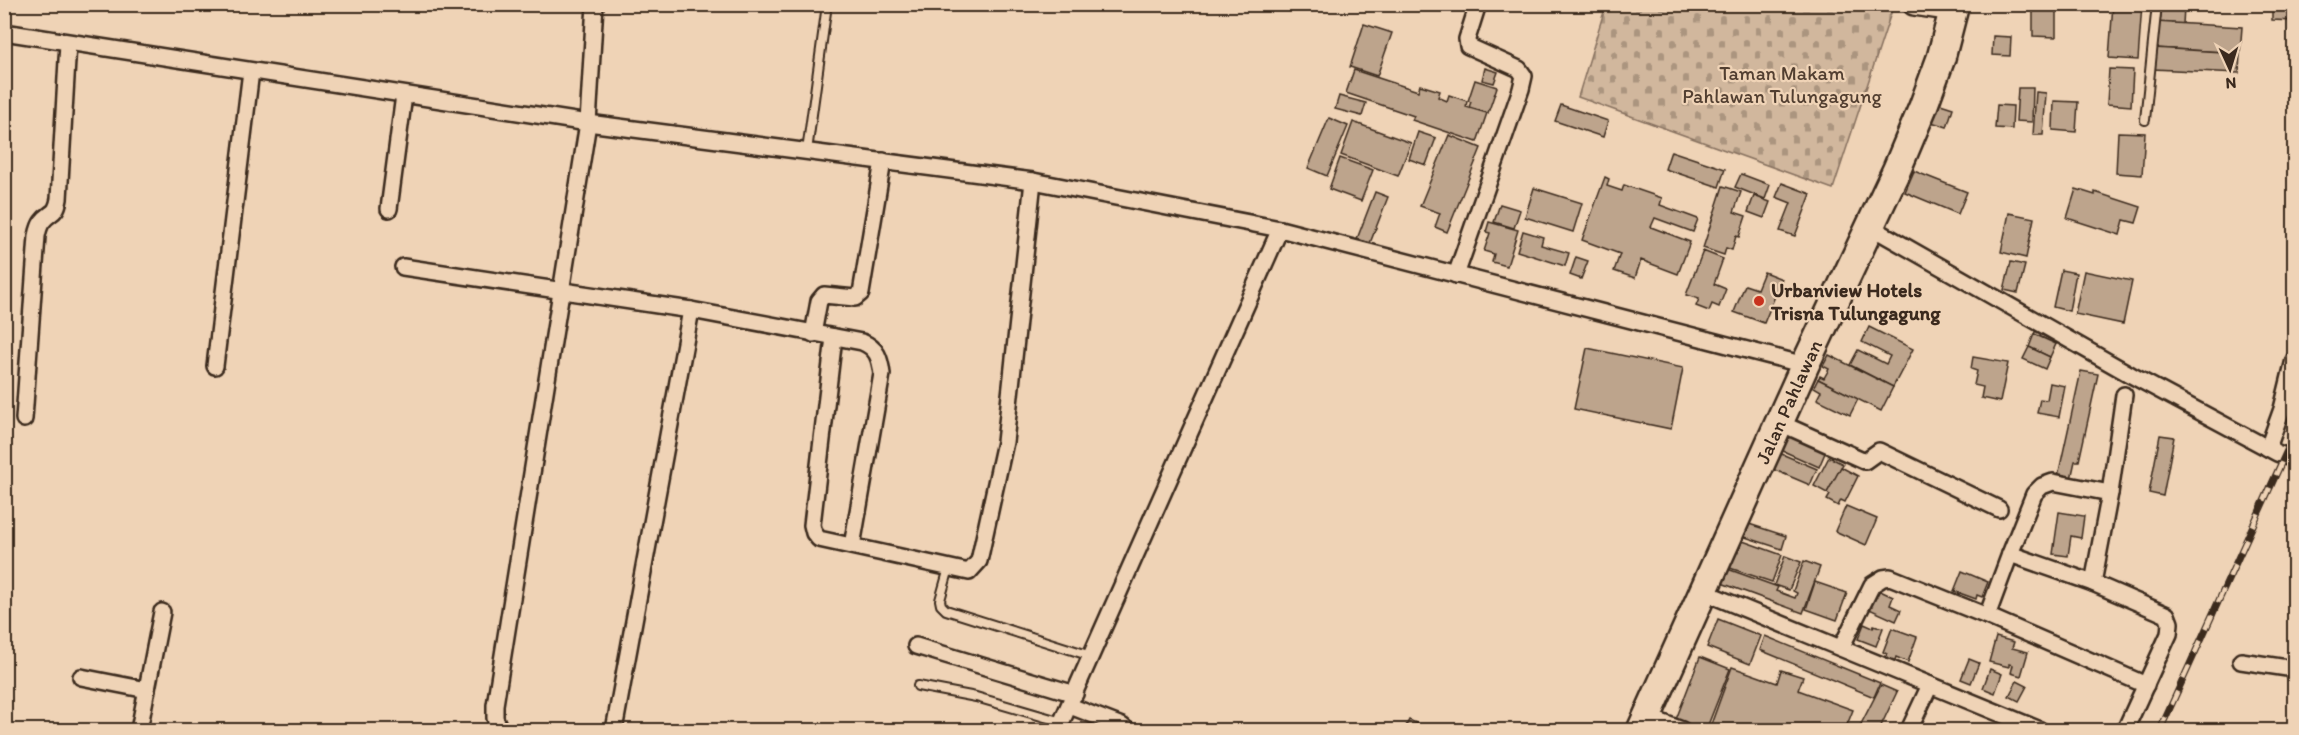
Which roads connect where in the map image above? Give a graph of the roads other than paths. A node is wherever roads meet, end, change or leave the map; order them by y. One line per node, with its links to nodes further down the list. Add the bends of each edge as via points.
1 (595, 4): 12 (street)
2 (1478, 4): 20 (street, via 1468,46 1519,69 1524,76)
3 (1914, 4): 5 (street)
4 (2157, 4): 11 (lane)
5 (1955, 8): 17 (highway, Jalan Pahlawan, via 1923,107)
6 (826, 12): 13 (lane)
7 (4, 32): 8 (street)
8 (68, 43): 9 (street); 29 (street, via 59,199 54,214 41,223 37,236)
9 (251, 71): 10 (street); 27 (street)
10 (404, 95): 12 (street); 16 (street)
11 (2145, 120)
12 (588, 123): 13 (street); 21 (street)
13 (807, 152): 14 (street)
14 (883, 161): 15 (street); 23 (street, via 861,292 855,298 824,295 819,301)
15 (1033, 181): 18 (street); 37 (street, via 1002,453 979,561 969,572)
16 (389, 209)
17 (1871, 227): 26 (highway, Jalan Pahlawan); 31 (street)
18 (1280, 229): 20 (street); 44 (street)
19 (403, 267): 21 (street)
20 (1456, 275): 26 (street)
21 (561, 292): 22 (street); 56 (street, via 495,705)
22 (691, 310): 23 (street); 57 (street)
23 (813, 334): 24 (street)
24 (834, 337): 35 (street, via 812,525 819,539); 35 (street, via 872,346 878,353 882,374)
25 (2295, 360): 31 (street)
26 (1805, 365): 30 (highway, Jalan Pahlawan)
27 (215, 366)
28 (2124, 395): 33 (street)
29 (24, 419)
30 (1780, 423): 34 (street, via 1866,461 1879,451); 39 (highway, Jalan Pahlawan)
31 (2268, 448): 32 (street)
32 (2295, 459)
33 (2109, 494): 36 (street, via 2053,482 2042,486 2034,494); 38 (street)
34 (1999, 509)
35 (852, 546): 37 (street)
36 (2010, 554): 38 (street); 41 (street)
37 (949, 568): 44 (lane, via 940,600 946,610)
38 (2093, 583): 49 (street, via 2167,615 2170,630)
39 (1704, 592): 43 (street); 53 (highway, Jalan Pahlawan)
40 (162, 612): 51 (street)
41 (1988, 616): 43 (street, via 1896,579 1883,578 1872,585); 49 (street)
42 (916, 646): 52 (street)
43 (1841, 648): 48 (street)
44 (1091, 656): 52 (street)
45 (2241, 661): 46 (street)
46 (2295, 669)
47 (81, 676): 51 (street)
48 (1930, 685): 60 (street); 61 (street)
49 (2146, 685): 62 (street)
50 (918, 686): 54 (lane, via 976,697)
51 (147, 690): 55 (street)
52 (1072, 700): 54 (street); 58 (street)
53 (1644, 724): 59 (street)
54 (1060, 726)
55 (140, 730)
56 (500, 730)
57 (614, 730)
58 (1127, 730)
59 (1682, 730)
60 (1909, 730)
61 (2040, 730)
62 (2125, 730)

